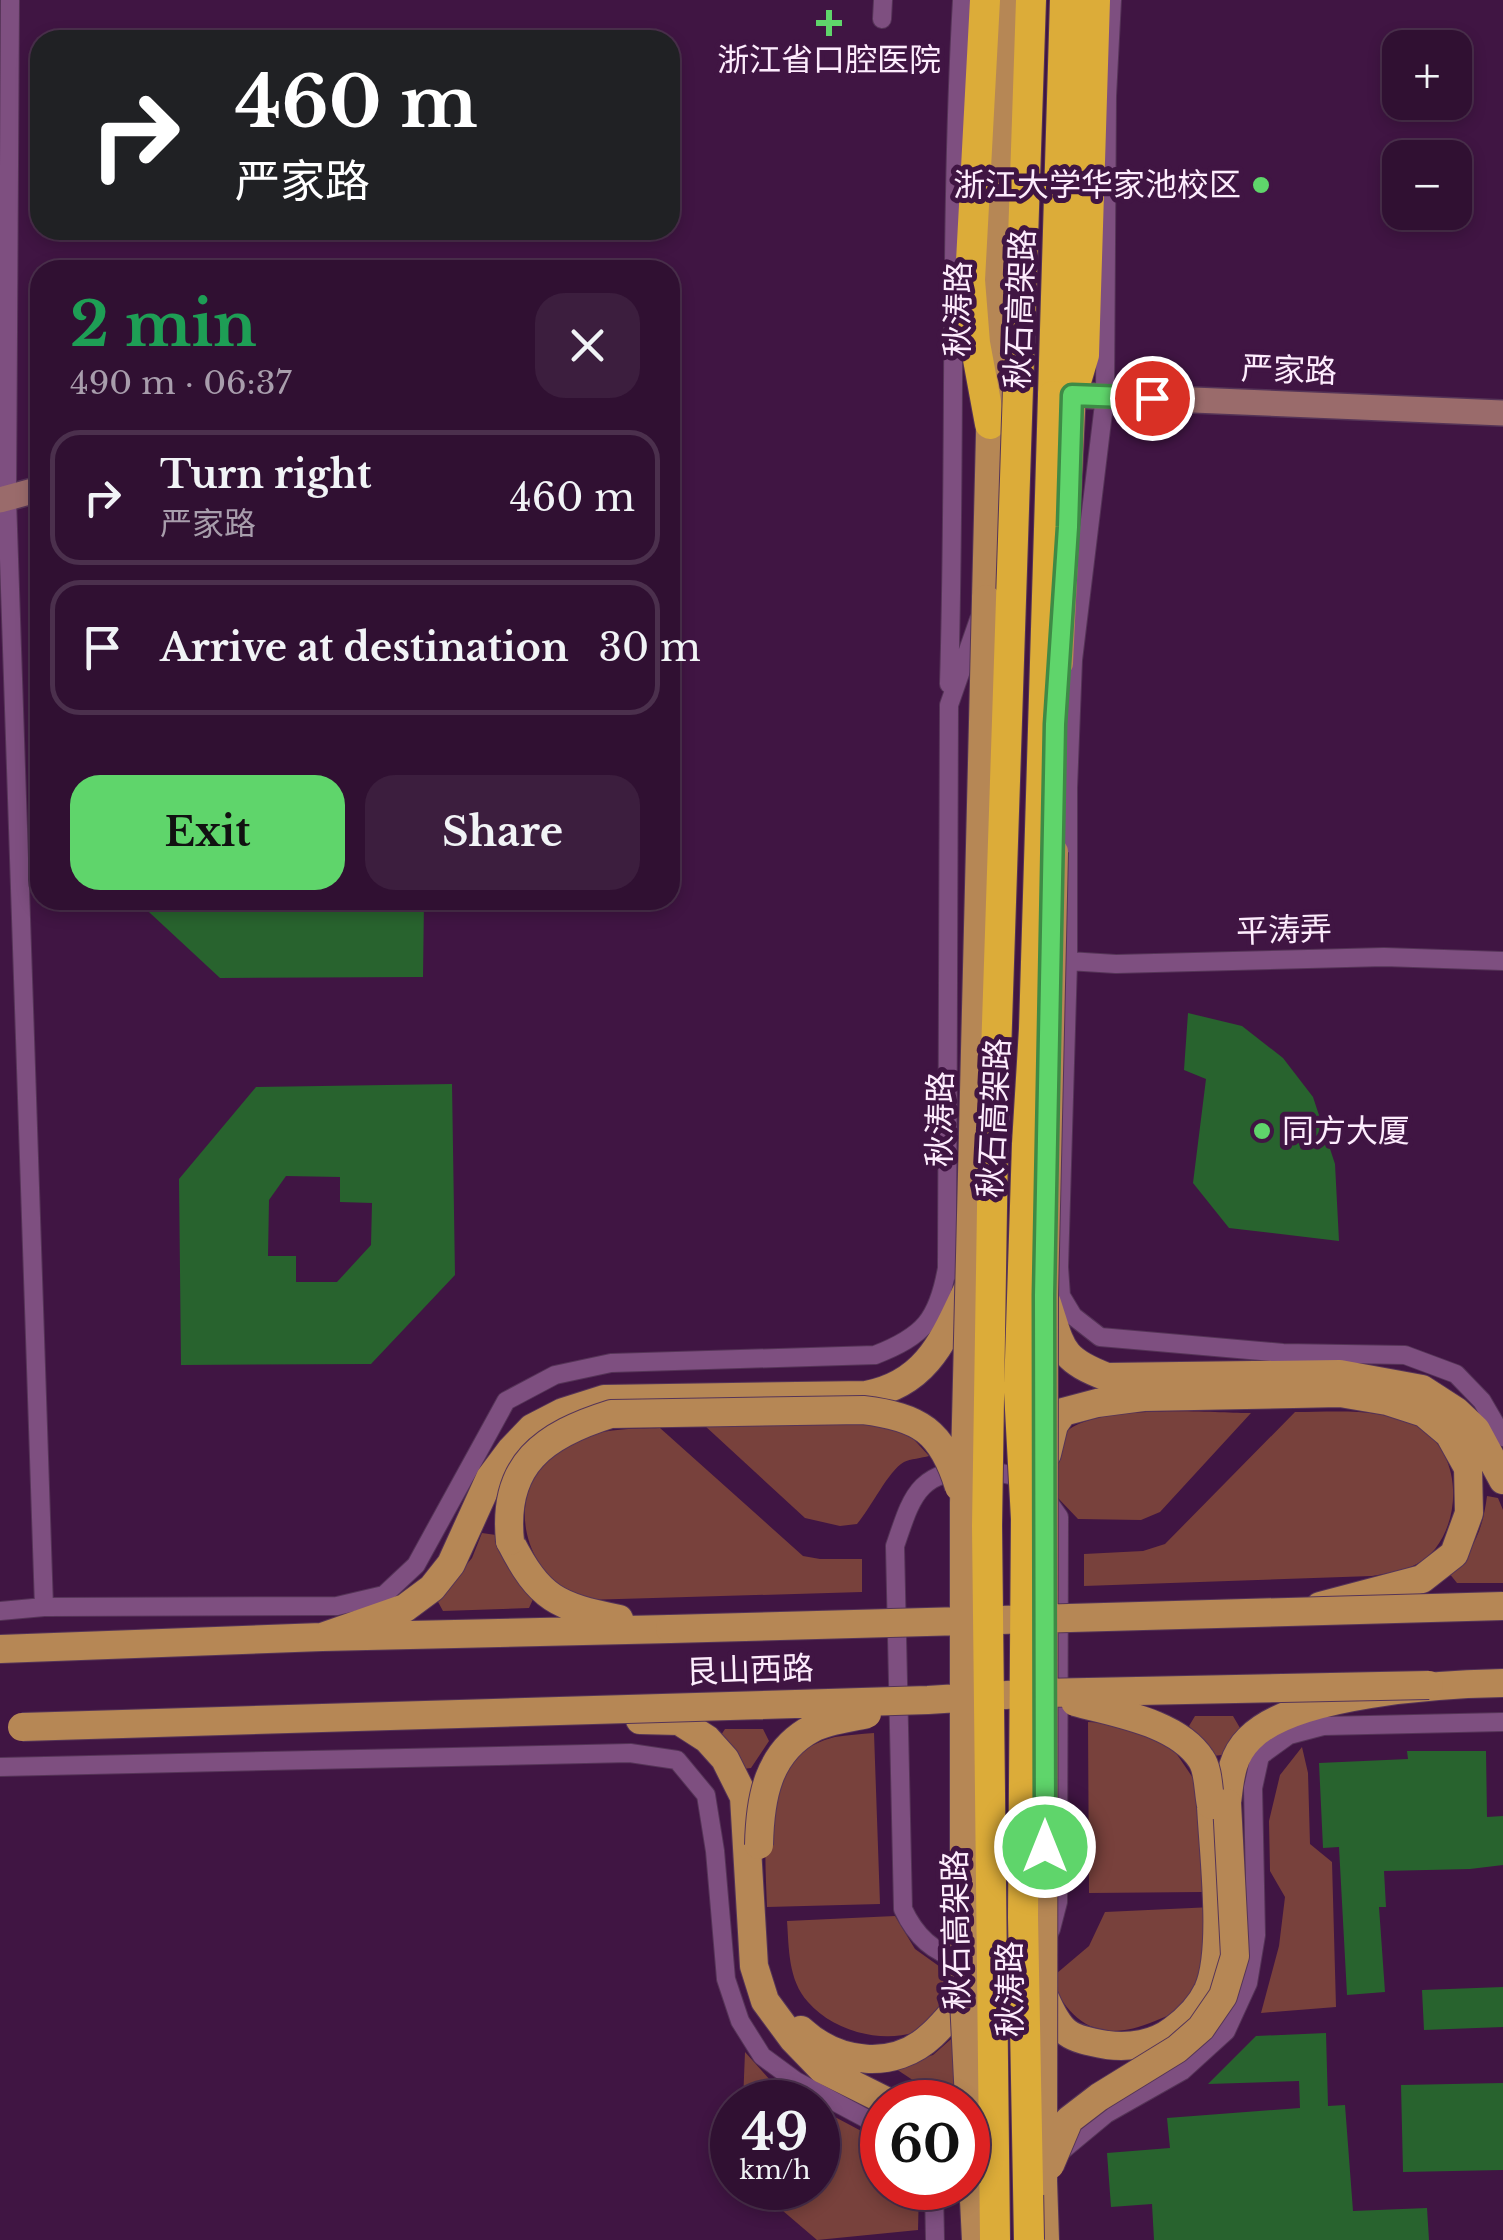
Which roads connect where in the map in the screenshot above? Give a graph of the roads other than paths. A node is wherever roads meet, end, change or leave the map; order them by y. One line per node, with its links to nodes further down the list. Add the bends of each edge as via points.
1 (10, 0): 14 (street)
2 (962, 0): 16 (street)
3 (985, 0): 12 (highway, via 970,280)
4 (1006, 0): 12 (main road, 秋涛路)
5 (1031, 0): 55 (highway, 秋石高架路, bridge, via 987,1526)
6 (1065, 0): 56 (highway, 秋石高架路, bridge, via 1019,1392 1026,1520)
7 (1092, 0): 9 (main road, 秋涛路); 9 (highway, via 1084,355)
8 (1112, 0): 10 (street)
9 (1072, 395): 10 (street, 严家路); 21 (main road, 秋涛路, bridge, via 1055,724)
10 (1105, 396): 11 (street, 严家路); 18 (street, via 1073,660)
11 (1503, 413)
12 (990, 424): 15 (main road, 秋涛路)
13 (30, 492): 14 (street)
14 (4, 500): 28 (street)
15 (986, 599): 16 (street); 20 (main road, 秋涛路, bridge)
16 (949, 705): 20 (street)
17 (1503, 961): 18 (street, 平涛弄)
18 (1068, 962): 19 (street)
19 (1059, 1267): 20 (street); 22 (street, via 1061,1296 1072,1316 1100,1337 1283,1353 1406,1355 1456,1374)
20 (973, 1276): 24 (street); 26 (main road, 秋涛路, bridge); 28 (street, via 906,1343 875,1355 611,1363 554,1375 506,1401 416,1565 384,1595 337,1606); 32 (main road, via 942,1342 894,1390 604,1399 532,1428 490,1478 451,1564 432,1588 405,1608)
21 (1044, 1295): 23 (main road, 秋涛路, bridge); 25 (main road, via 1062,1351 1107,1377 1340,1374 1422,1389 1476,1430)
22 (1503, 1437)
23 (1046, 1460): 30 (main road, bridge, via 1064,1412 1143,1396 1340,1393 1424,1413 1449,1434 1468,1468 1469,1513 1454,1554 1422,1578); 43 (main road, 秋涛路, bridge)
24 (978, 1470): 42 (street, via 939,1476 913,1494 895,1546 903,1908 914,1933 939,1953); 42 (street, via 1034,1480 1059,1518 1058,1902 1038,1954)
25 (1503, 1480)
26 (964, 1503): 31 (main road, bridge, via 938,1440 898,1414 611,1414 574,1426 524,1466 507,1514 510,1541 525,1570 568,1608); 44 (main road, 秋涛路, bridge)
27 (1503, 1606): 30 (main road, 艮山西路, bridge)
28 (44, 1607): 29 (street)
29 (0, 1612)
30 (1298, 1612): 31 (main road, 艮山西路, bridge)
31 (670, 1629): 32 (main road, 艮山西路)
32 (322, 1636): 33 (main road, 艮山西路)
33 (0, 1649)
34 (1503, 1682): 35 (main road, 艮山西路)
35 (1428, 1685): 36 (main road, 艮山西路, bridge); 50 (main road, bridge, via 1302,1711 1250,1738 1232,1764 1227,1803 1235,1956 1222,1996 1177,2049 1069,2120)
36 (1039, 1693): 37 (main road, 艮山西路, bridge); 43 (main road, bridge, via 1150,1722 1203,1760 1211,1805 1216,1956 1208,1989 1190,2018 1159,2040 1118,2046 1083,2040 1057,2026)
37 (928, 1700): 38 (main road, 艮山西路, bridge); 44 (main road, bridge, via 814,1726 777,1758 760,1814 766,1968 803,2033 852,2058 906,2053)
38 (493, 1714): 40 (main road, 艮山西路, bridge); 47 (main road, bridge, via 679,1721 707,1739 744,1797 754,1966 765,2001 822,2068)
39 (1503, 1722): 50 (street, via 1323,1726 1288,1735 1260,1756 1253,1788 1256,1935 1248,1984 1226,2030 1182,2070 1106,2114)
40 (7, 1727)
41 (0, 1766): 48 (street, via 630,1752 677,1760 706,1795 726,1979 740,2022 762,2056)
42 (982, 1961): 46 (street); 50 (street, via 990,2093)
43 (1045, 1998): 50 (main road, 秋涛路, bridge)
44 (964, 2000): 45 (main road, 秋涛路, bridge)
45 (967, 2080)
46 (980, 2080)
47 (860, 2088)
48 (860, 2115)
49 (990, 2165): 50 (street)
50 (1049, 2169): 57 (main road, 秋涛路); 58 (street)
51 (934, 2210): 53 (street)
52 (974, 2210): 54 (main road, 秋涛路, bridge)
53 (935, 2240)
54 (976, 2240)
55 (995, 2240)
56 (1029, 2240)
57 (1044, 2240)
58 (1057, 2240)

